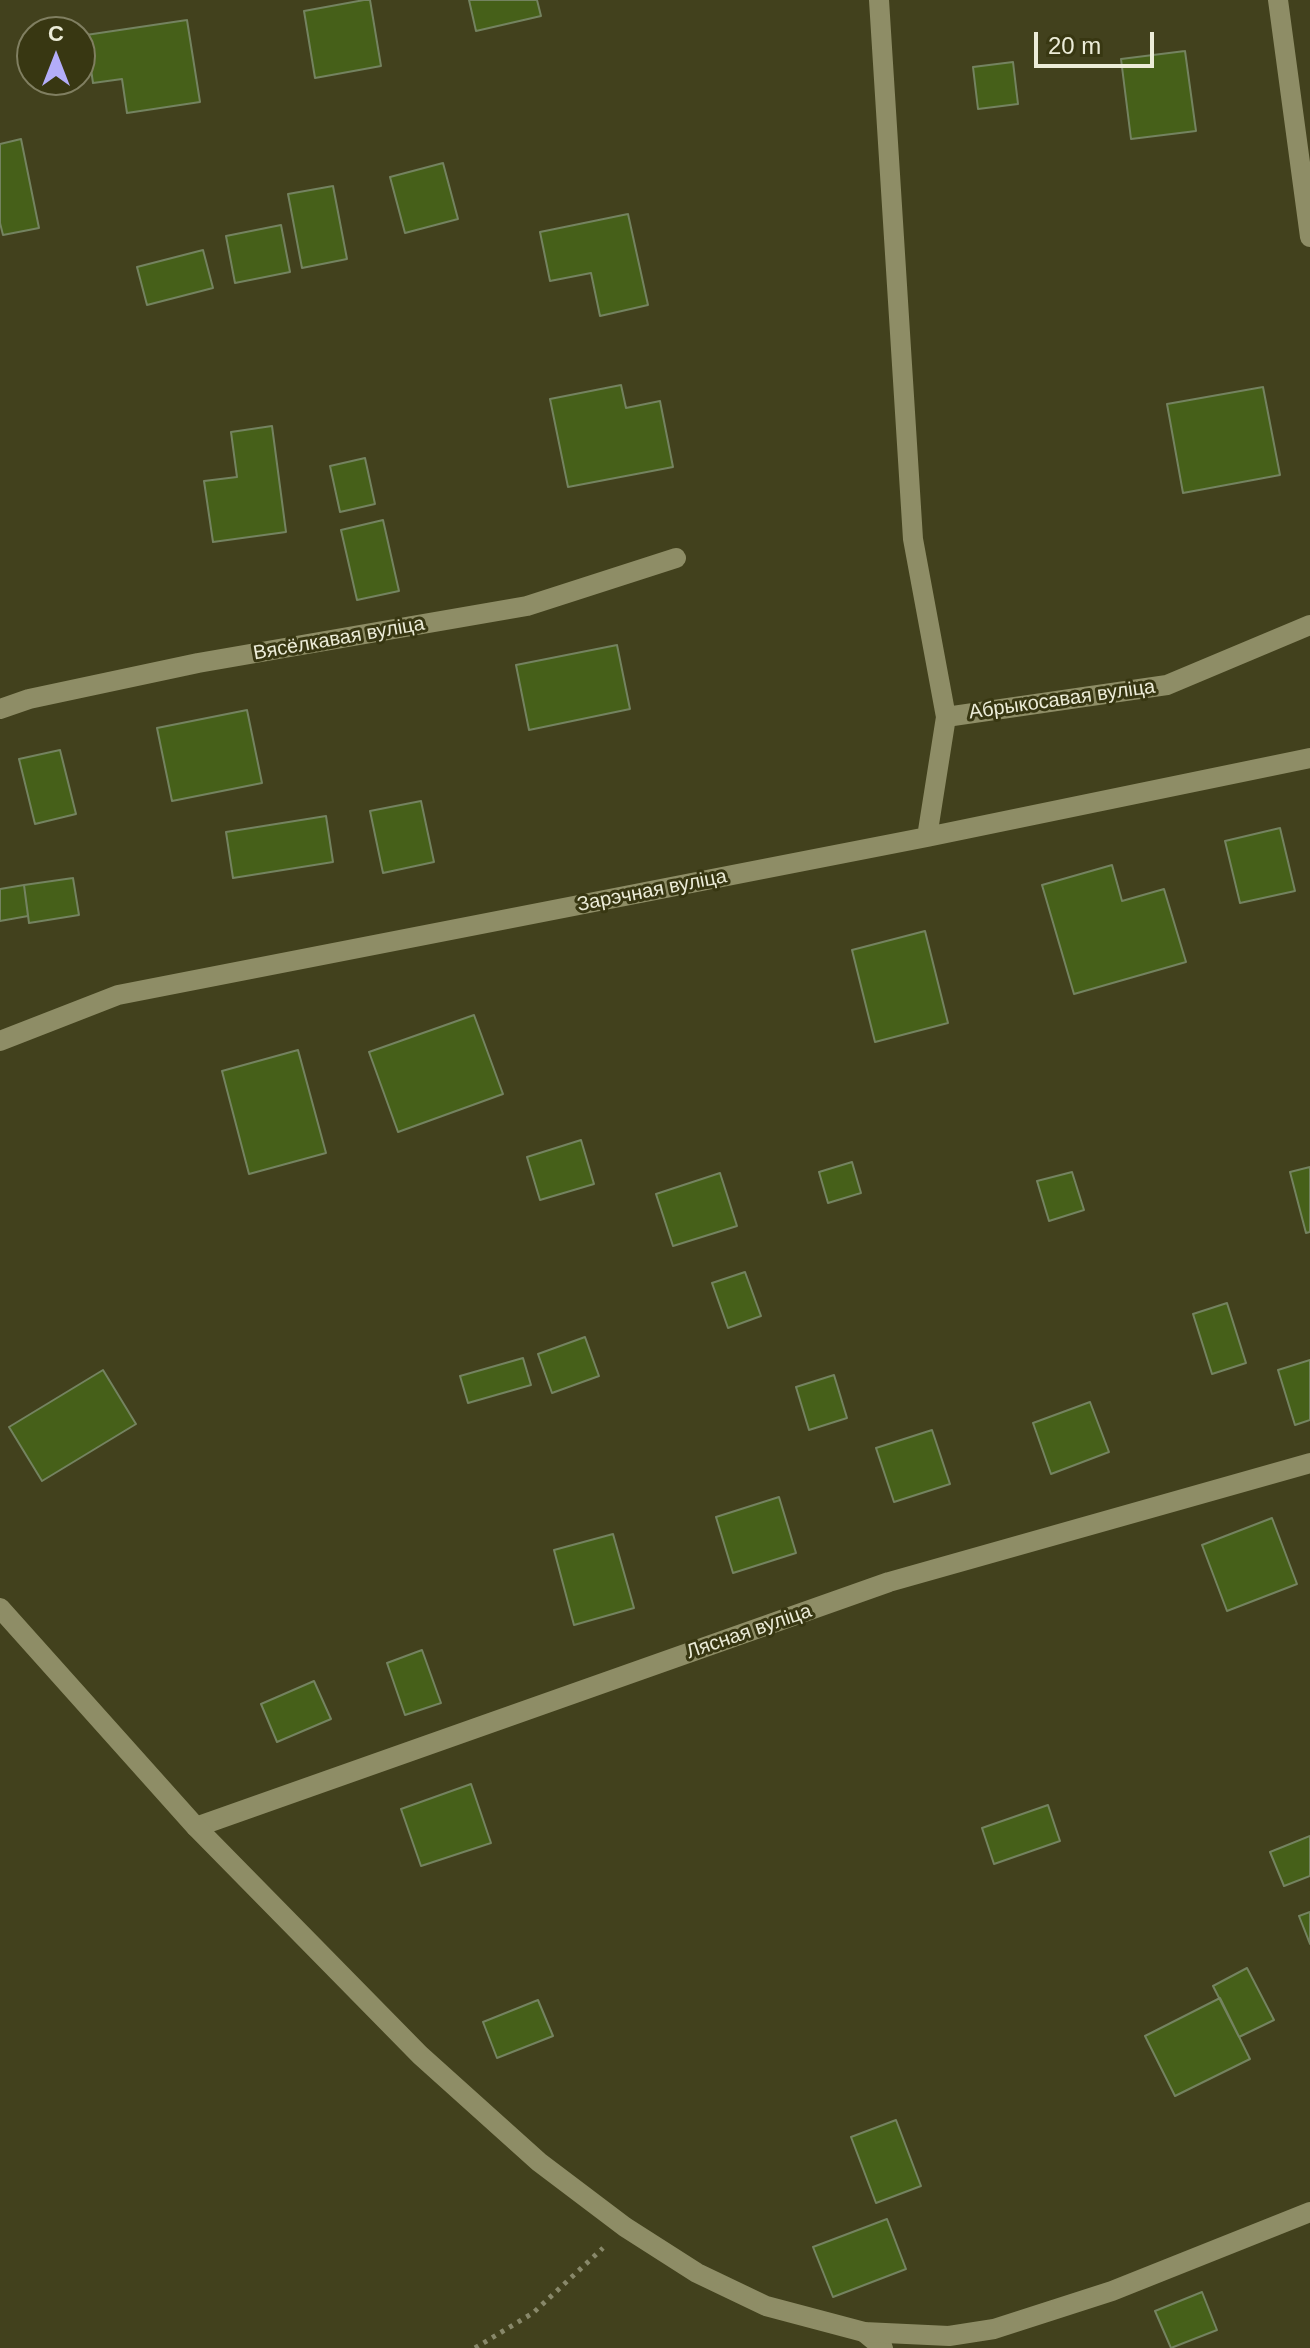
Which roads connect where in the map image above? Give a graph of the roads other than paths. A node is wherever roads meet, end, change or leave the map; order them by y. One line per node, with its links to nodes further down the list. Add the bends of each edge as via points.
1 (879, 0): 7 (street, via 913,539)
2 (1278, 0): 3 (street)
3 (1310, 237)
4 (676, 558): 6 (street, Вясёлкавая вуліца, via 527,606 198,663)
5 (1310, 625): 7 (street, Абрыкосавая вуліца, via 1167,685)
6 (0, 709)
7 (946, 717): 9 (street)
8 (1310, 758): 9 (street, Зарэчная вуліца)
9 (927, 837): 10 (street, Зарэчная вуліца, via 118,995)
10 (0, 1041)
11 (1310, 1463): 13 (street, Лясная вуліца, via 889,1582)
12 (0, 1608): 13 (street)
13 (196, 1827): 15 (street, via 420,2055 539,2162 697,2273 766,2306)
14 (1310, 2212): 15 (street, via 1112,2291 994,2329 949,2336)
15 (864, 2332): 16 (street)
16 (883, 2348)

